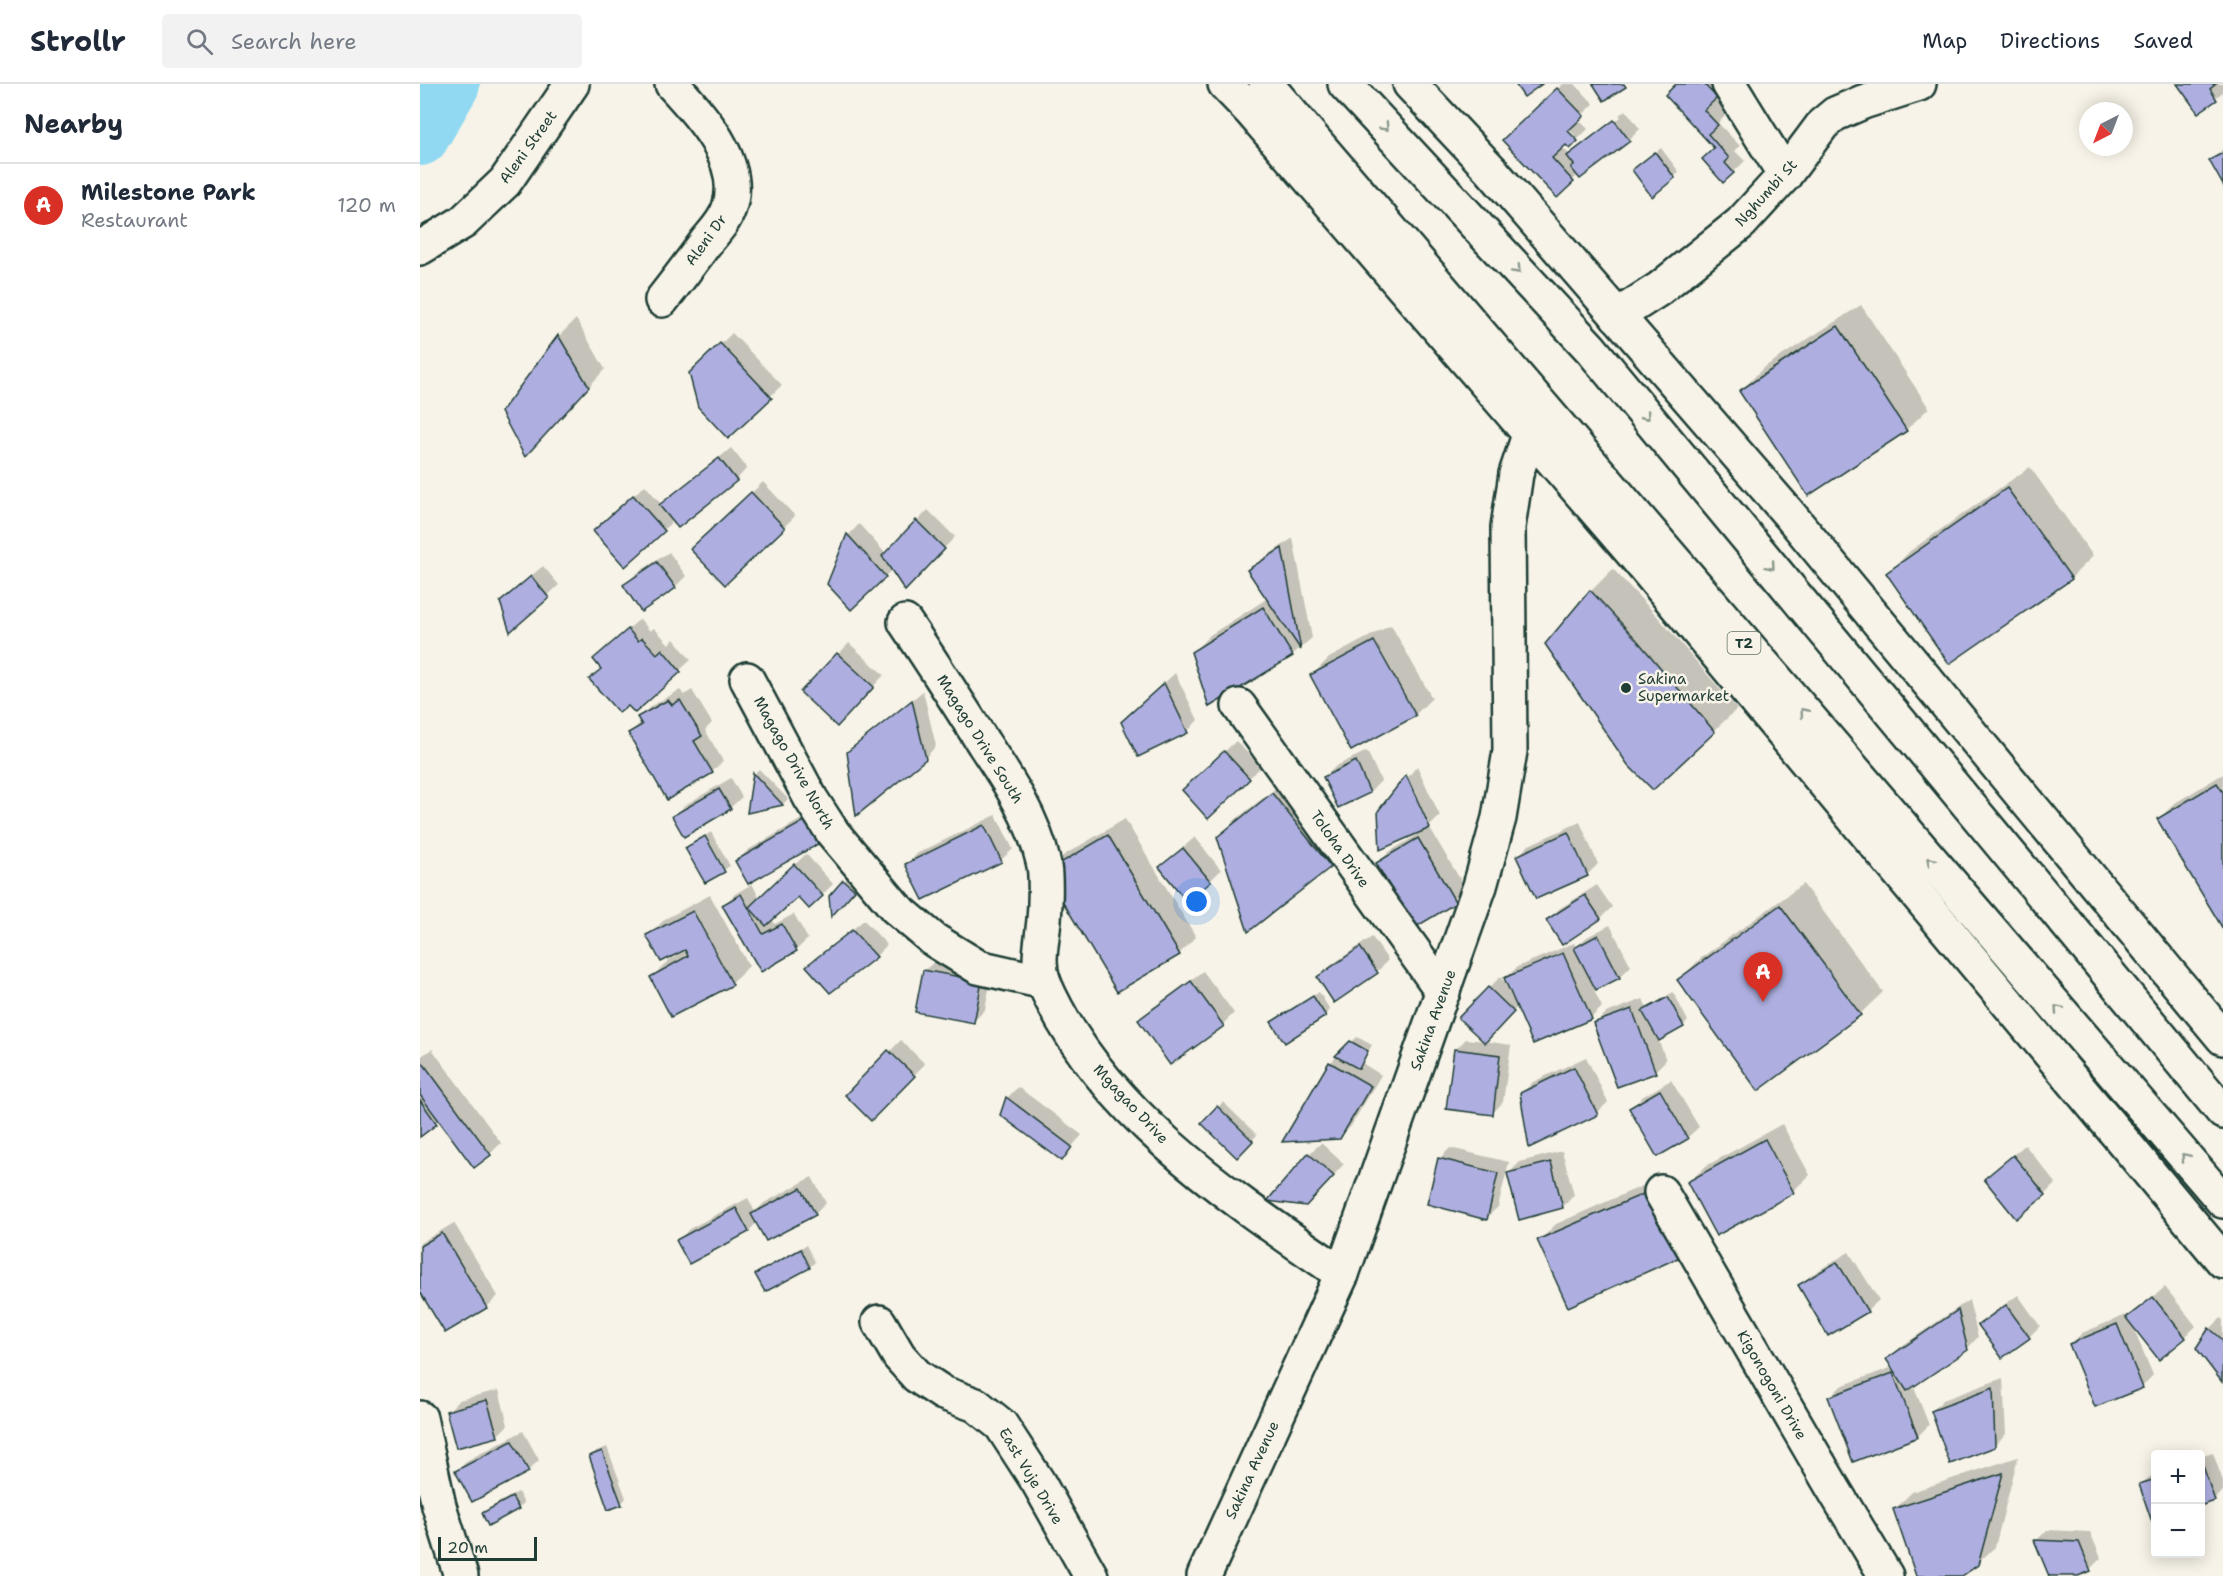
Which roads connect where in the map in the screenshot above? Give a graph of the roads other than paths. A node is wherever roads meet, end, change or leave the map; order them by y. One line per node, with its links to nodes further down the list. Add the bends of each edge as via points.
1 (572, 84): 10 (main road, Aleni Street, via 506,182 463,222)
2 (672, 84): 11 (main road, Aleni Dr, via 718,140 730,170 732,192 724,219)
3 (1225, 84): 13 (main road)
4 (1266, 84): 23 (main road, T2, one-way to 4)
5 (1345, 84): 21 (main road, one-way to 21, via 1591,349)
6 (1410, 84): 12 (main road, via 1491,170)
7 (1729, 84): 9 (main road)
8 (1919, 84): 9 (main road, Nghumbi St, via 1835,114)
9 (1785, 175): 12 (main road, Nghumbi St, via 1742,223 1659,289)
10 (420, 248)
11 (662, 300)
12 (1617, 316): 20 (main road, via 1789,514)
13 (1530, 432): 19 (main road, Sakina Avenue, via 1516,474 1508,527 1510,751 1499,818); 24 (main road)
14 (905, 622): 17 (main road, Magago Drive South, via 1010,785 1027,816)
15 (747, 679): 18 (main road, Magago Drive North, via 833,833 896,908 934,940 978,967)
16 (1239, 706): 19 (main road, Toloha Drive)
17 (1044, 863): 18 (main road, Mgagao Drive, via 1039,960)
18 (1044, 982): 25 (main road, Mgagao Drive, via 1075,1042 1141,1119 1170,1147 1263,1220)
19 (1443, 992): 25 (main road, Sakina Avenue)
20 (2223, 1038)
21 (2223, 1112)
22 (1661, 1192): 31 (main road, Kigonogoni Drive)
23 (2223, 1201)
24 (2223, 1261)
25 (1342, 1274): 30 (main road, Sakina Avenue)
26 (879, 1322): 29 (main road, East Vuje Drive, via 917,1377 943,1393 976,1405 1001,1425)
27 (420, 1418): 28 (main road, via 439,1506)
28 (462, 1576)
29 (1091, 1576)
30 (1204, 1576)
31 (1886, 1576)

